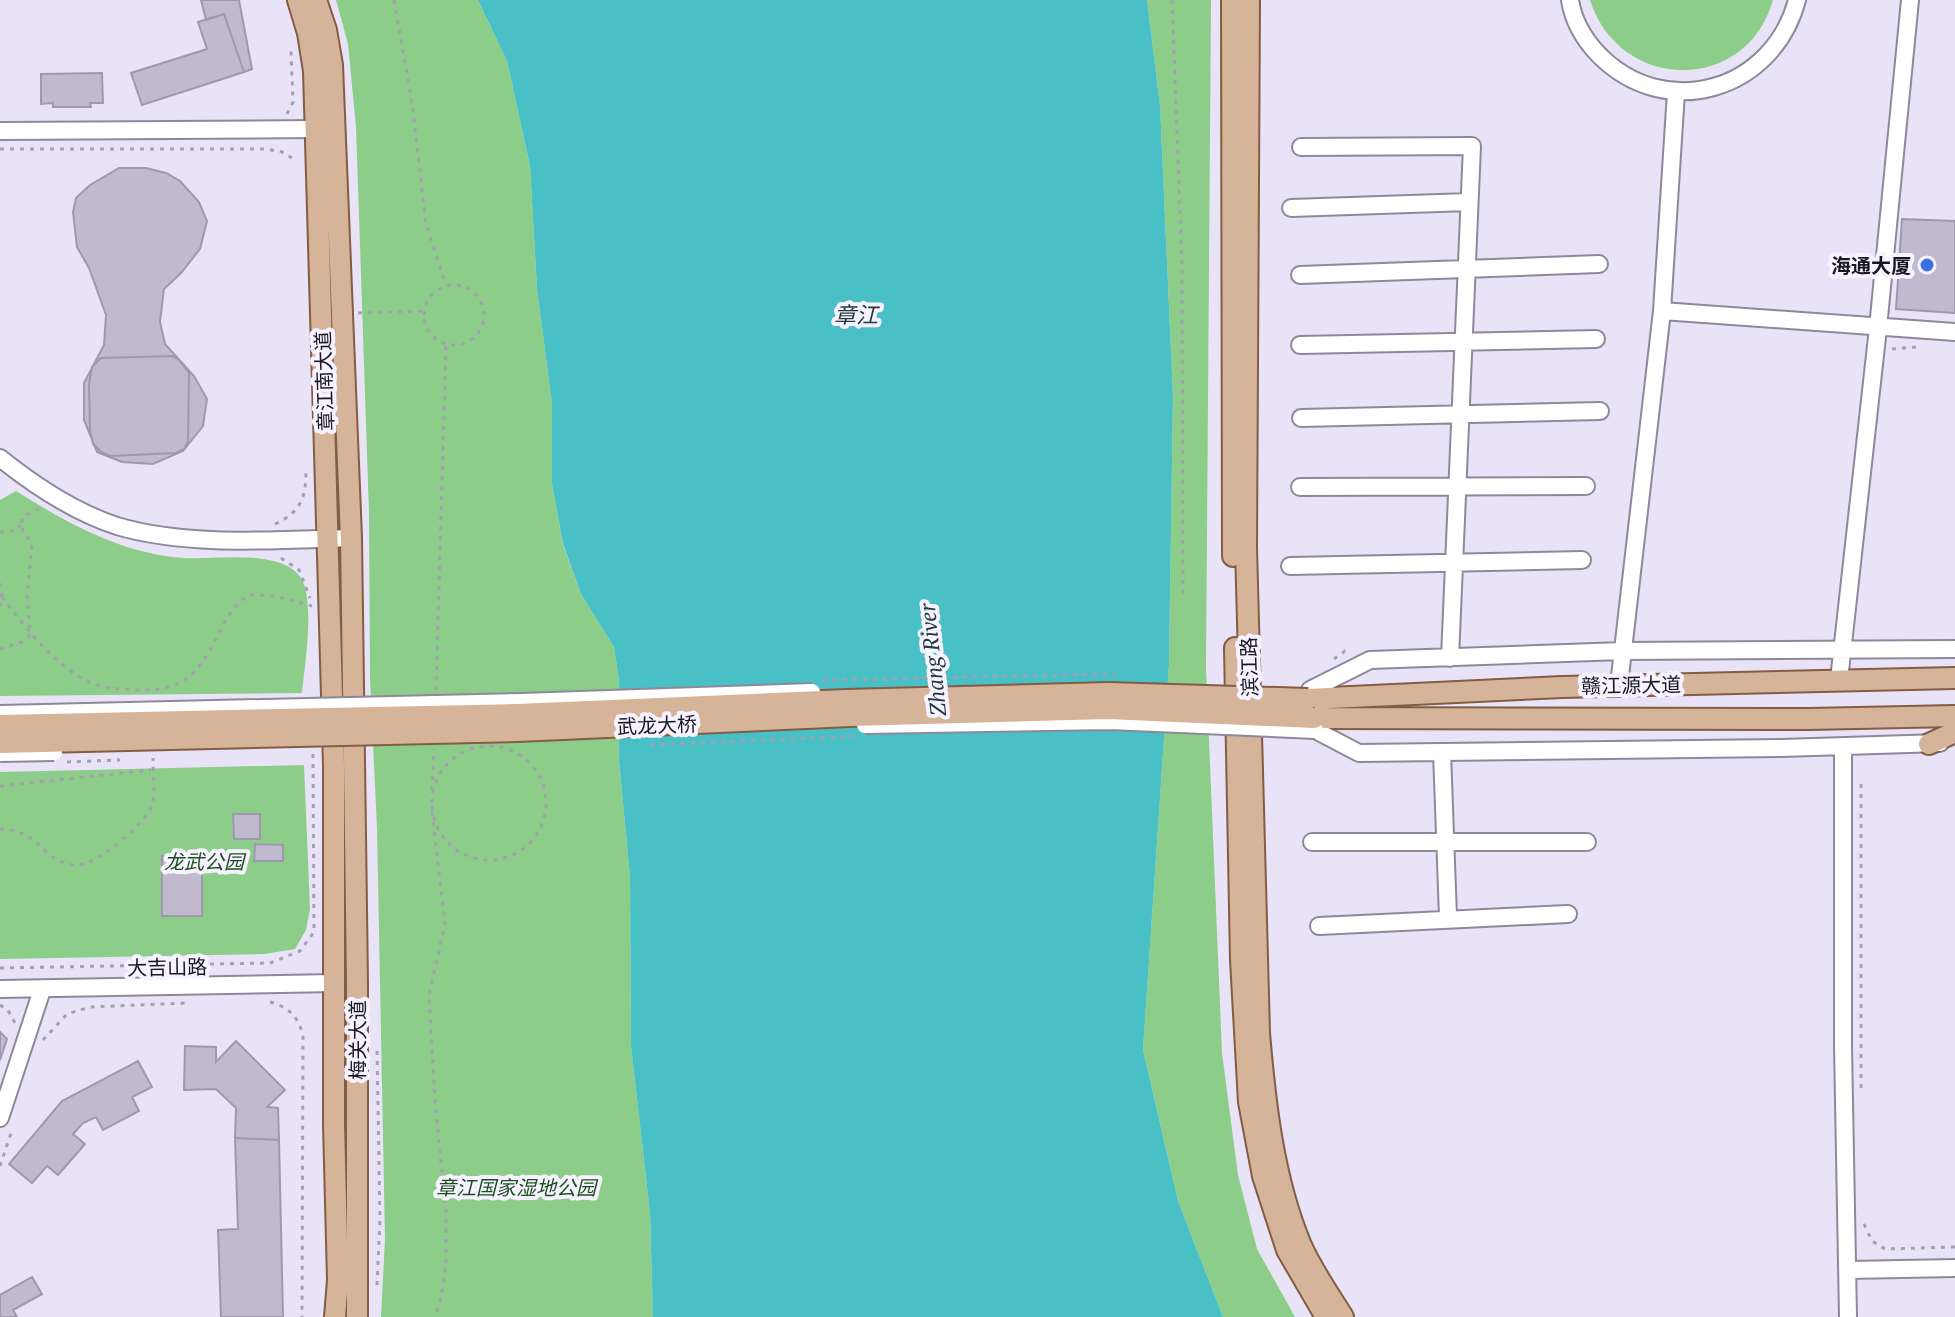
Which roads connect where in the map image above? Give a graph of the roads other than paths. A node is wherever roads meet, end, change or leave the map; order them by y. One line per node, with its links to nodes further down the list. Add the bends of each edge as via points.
1 (298, 0): 9 (main road, 章江南大道, via 314,71)
2 (316, 0): 30 (main road, 章江南大道, via 332,65)
3 (1232, 0): 68 (main road, 滨江路, via 1232,537 1249,1102 1263,1176 1287,1250)
4 (1249, 0): 69 (main road, 滨江路, via 1246,547 1259,1033 1265,1100 1287,1200 1300,1243)
5 (1570, 0): 8 (street, via 1587,42 1611,67 1642,84)
6 (1797, 0): 8 (street, via 1792,22 1772,52 1745,75 1712,89)
7 (1910, 0): 18 (street)
8 (1676, 92): 17 (street)
9 (316, 129): 10 (street); 31 (main road, 章江南大道)
10 (0, 131)
11 (1301, 147): 12 (street, via 1472,146)
12 (1469, 202): 13 (street); 15 (street)
13 (1291, 208)
14 (1599, 264): 15 (street)
15 (1467, 269): 16 (street); 21 (street)
16 (1300, 275)
17 (1662, 311): 18 (street); 37 (street)
18 (1878, 328): 19 (street); 35 (street)
19 (1955, 332)
20 (1596, 339): 21 (street)
21 (1463, 342): 22 (street); 24 (street)
22 (1300, 345)
23 (1600, 411): 24 (street)
24 (1460, 414): 25 (street); 27 (street)
25 (1301, 418)
26 (0, 458): 31 (street, via 50,496 116,525 241,541)
27 (1457, 486): 28 (street); 29 (street); 33 (street)
28 (1586, 486)
29 (1300, 487)
30 (351, 538): 31 (street); 53 (main road, 章江南大道)
31 (328, 539): 53 (main road, 章江南大道)
32 (1582, 560): 33 (street)
33 (1454, 562): 34 (street); 38 (street)
34 (1290, 566)
35 (1842, 648): 36 (street); 37 (street); 40 (street)
36 (1955, 649)
37 (1622, 651): 38 (street); 41 (street)
38 (1450, 658): 42 (street, via 1370,660)
39 (1955, 678): 40 (main road, 赣江源大道)
40 (1839, 680): 41 (main road, 赣江源大道)
41 (1619, 685): 42 (main road, 赣江源大道)
42 (1312, 709): 43 (street, bridge, via 1105,684); 44 (main road, 赣江源大道, via 1808,719); 45 (main road, 武龙大桥, bridge, via 1108,693); 47 (main road, 武龙大桥, bridge, via 1108,709); 51 (street, via 1359,753); 52 (street, bridge, via 1110,721)
43 (0, 714)
44 (1955, 716)
45 (0, 725)
46 (1955, 732): 49 (main road)
47 (0, 743)
48 (1955, 743): 49 (street)
49 (1929, 744): 50 (street)
50 (1843, 746): 51 (street); 65 (street)
51 (1442, 752): 54 (street)
52 (0, 753)
53 (337, 760): 60 (main road, 梅关大道); 67 (main road, 梅关大道, via 357,983)
54 (1446, 841): 55 (street); 56 (street); 58 (street)
55 (1312, 842)
56 (1587, 842)
57 (1568, 914): 58 (street)
58 (1448, 917): 59 (street)
59 (1319, 926)
60 (334, 983): 62 (street, 大吉山路); 66 (main road, 梅关大道)
61 (0, 989): 62 (street, 大吉山路)
62 (42, 990): 63 (street)
63 (7, 1122)
64 (1955, 1268): 65 (street)
65 (1848, 1270): 70 (street)
66 (335, 1317)
67 (357, 1317)
68 (1326, 1317)
69 (1343, 1317)
70 (1848, 1317)

